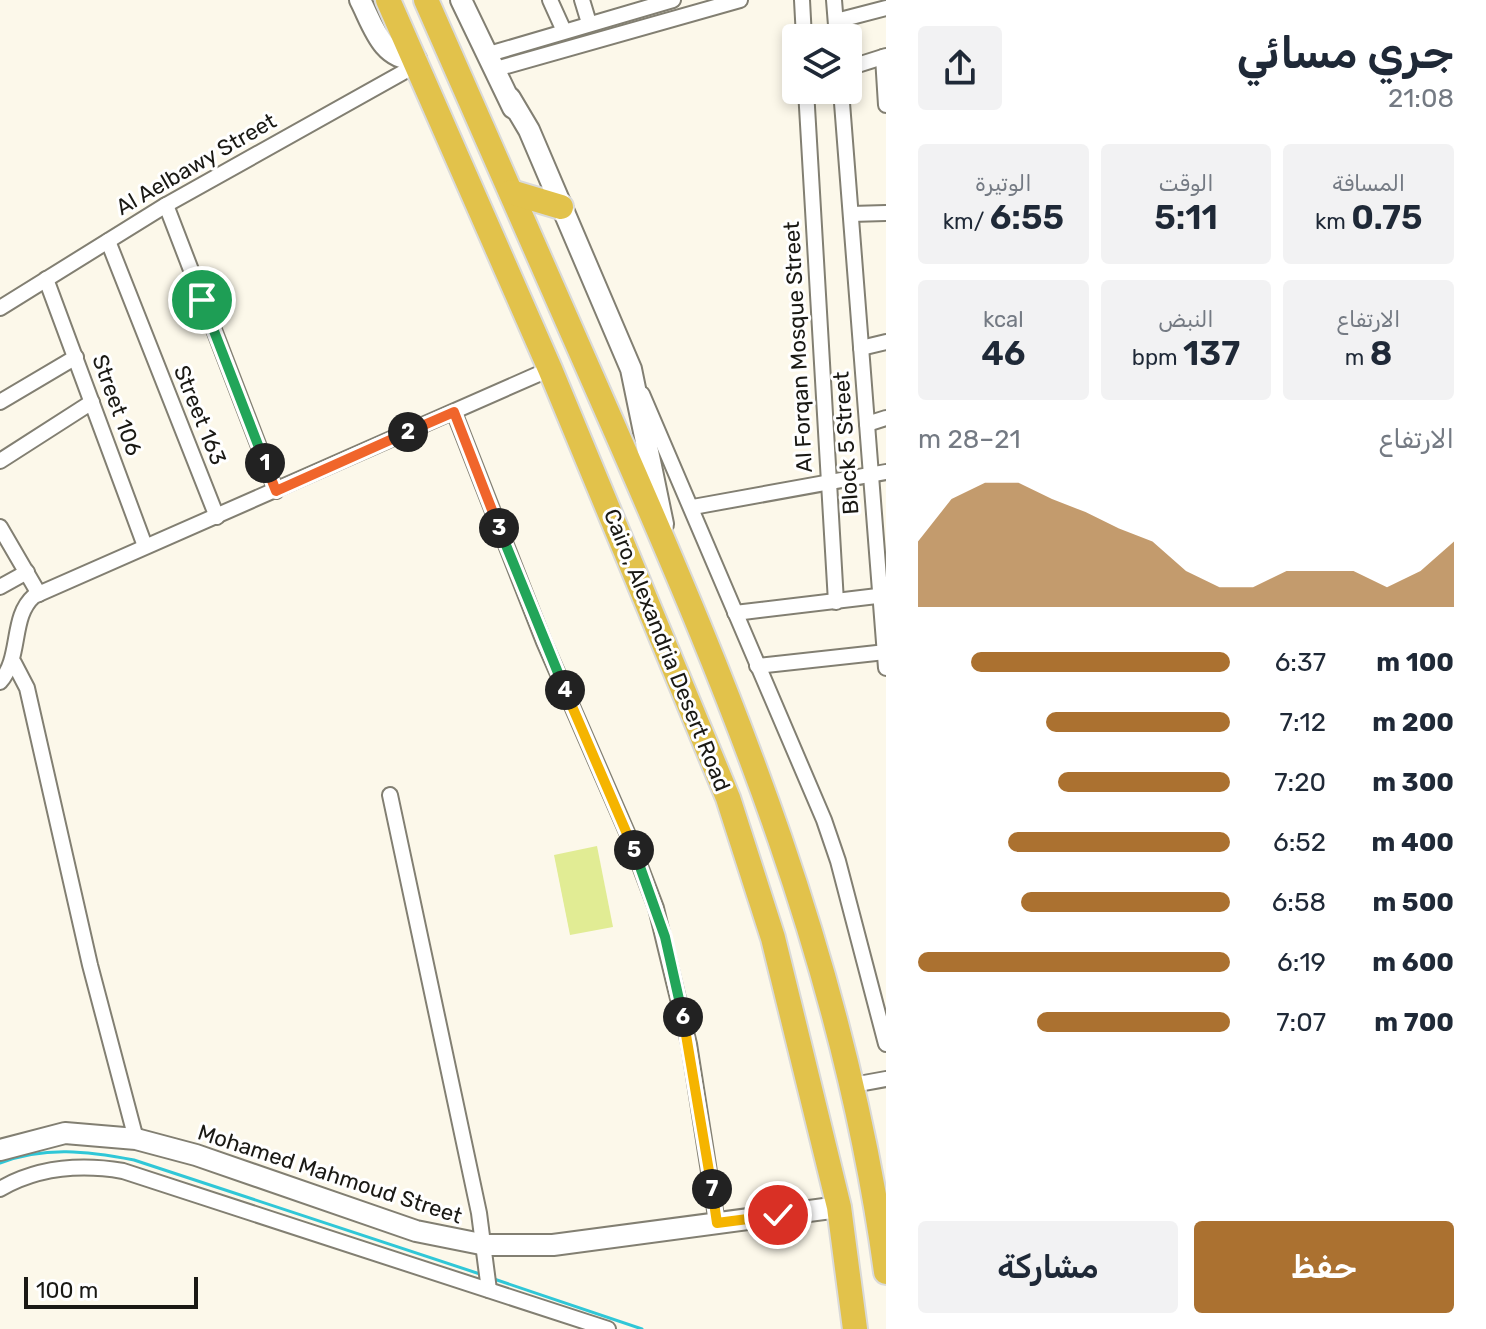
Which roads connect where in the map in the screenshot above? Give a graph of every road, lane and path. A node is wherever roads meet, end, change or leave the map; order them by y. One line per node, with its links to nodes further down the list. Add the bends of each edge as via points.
1 (360, 0): 19 (street, via 390,52)
2 (388, 0): 19 (highway, Cairo, Alexandria Desert Road)
3 (426, 0): 24 (highway, Cairo, Alexandria Desert Road)
4 (461, 0): 18 (street)
5 (550, 0): 16 (street)
6 (582, 0): 13 (street)
7 (673, 0): 13 (street)
8 (740, 0): 18 (street)
9 (802, 0): 14 (street)
10 (834, 0): 12 (street)
11 (886, 8): 12 (street)
12 (836, 21): 15 (street)
13 (589, 23): 16 (street)
14 (803, 24)
15 (836, 24)
16 (564, 31): 18 (street)
17 (884, 56): 20 (street); 23 (street)
18 (492, 61): 26 (street)
19 (417, 62): 25 (street, Al Aelbawy Street); 35 (highway, Cairo, Alexandria Desert Road)
20 (862, 63)
21 (807, 104): 44 (street, Al Forqan Mosque Street)
22 (842, 104): 28 (street, Block 5 Street)
23 (886, 105)
24 (511, 192): 26 (highway); 50 (highway, Cairo, Alexandria Desert Road)
25 (166, 205): 29 (street, Al Aelbawy Street); 45 (street)
26 (561, 207): 36 (street)
27 (886, 213): 28 (street)
28 (851, 214): 33 (street, Block 5 Street)
29 (108, 241): 30 (street, Al Aelbawy Street); 47 (street, Street 163)
30 (46, 279): 31 (street, Al Aelbawy Street); 34 (street, Street 106)
31 (0, 308)
32 (886, 342): 33 (street)
33 (861, 348): 41 (street, Block 5 Street)
34 (76, 357): 37 (street); 38 (street, Street 106)
35 (550, 369): 39 (street); 69 (highway, Cairo, Alexandria Desert Road, via 728,798 773,938)
36 (631, 369): 46 (street); 50 (street)
37 (0, 402)
38 (92, 402): 42 (street); 49 (street, Street 106)
39 (454, 412): 45 (street); 70 (street, via 656,908 689,1044)
40 (886, 418): 41 (street)
41 (867, 424): 43 (street, Block 5 Street)
42 (0, 461)
43 (878, 473): 44 (street); 54 (street, Block 5 Street)
44 (827, 483): 46 (street); 55 (street, Al Forqan Mosque Street)
45 (276, 491): 47 (street)
46 (693, 507): 56 (street)
47 (217, 517): 49 (street)
48 (0, 527): 51 (street)
49 (145, 546): 53 (street)
50 (669, 552): 65 (highway, Cairo, Alexandria Desert Road, via 778,824)
51 (27, 572): 52 (street); 53 (street)
52 (0, 587)
53 (39, 594): 58 (street, via 23,610)
54 (883, 595): 55 (street); 57 (street, Block 5 Street)
55 (836, 602): 56 (street)
56 (735, 613): 59 (street)
57 (885, 652): 59 (street); 60 (street, Block 5 Street)
58 (14, 663): 61 (street); 66 (street, via 27,688)
59 (757, 666): 63 (street, via 838,861)
60 (886, 668)
61 (0, 682)
62 (390, 795): 71 (street)
63 (886, 1044)
64 (886, 1079): 65 (street)
65 (853, 1085): 72 (highway, Cairo, Alexandria Desert Road)
66 (136, 1139): 67 (street, Mohamed Mahmoud Street, via 65,1133); 71 (street, Mohamed Mahmoud Street, via 416,1231)
67 (0, 1150)
68 (0, 1189): 73 (street, via 53,1170 83,1166 123,1171)
69 (839, 1207): 70 (street, Mohamed Mahmoud Street); 75 (highway, Cairo, Alexandria Desert Road)
70 (717, 1223): 71 (street, Mohamed Mahmoud Street, via 553,1245)
71 (486, 1245): 73 (street)
72 (886, 1272)
73 (489, 1290): 74 (street)
74 (608, 1329)
75 (855, 1329)

